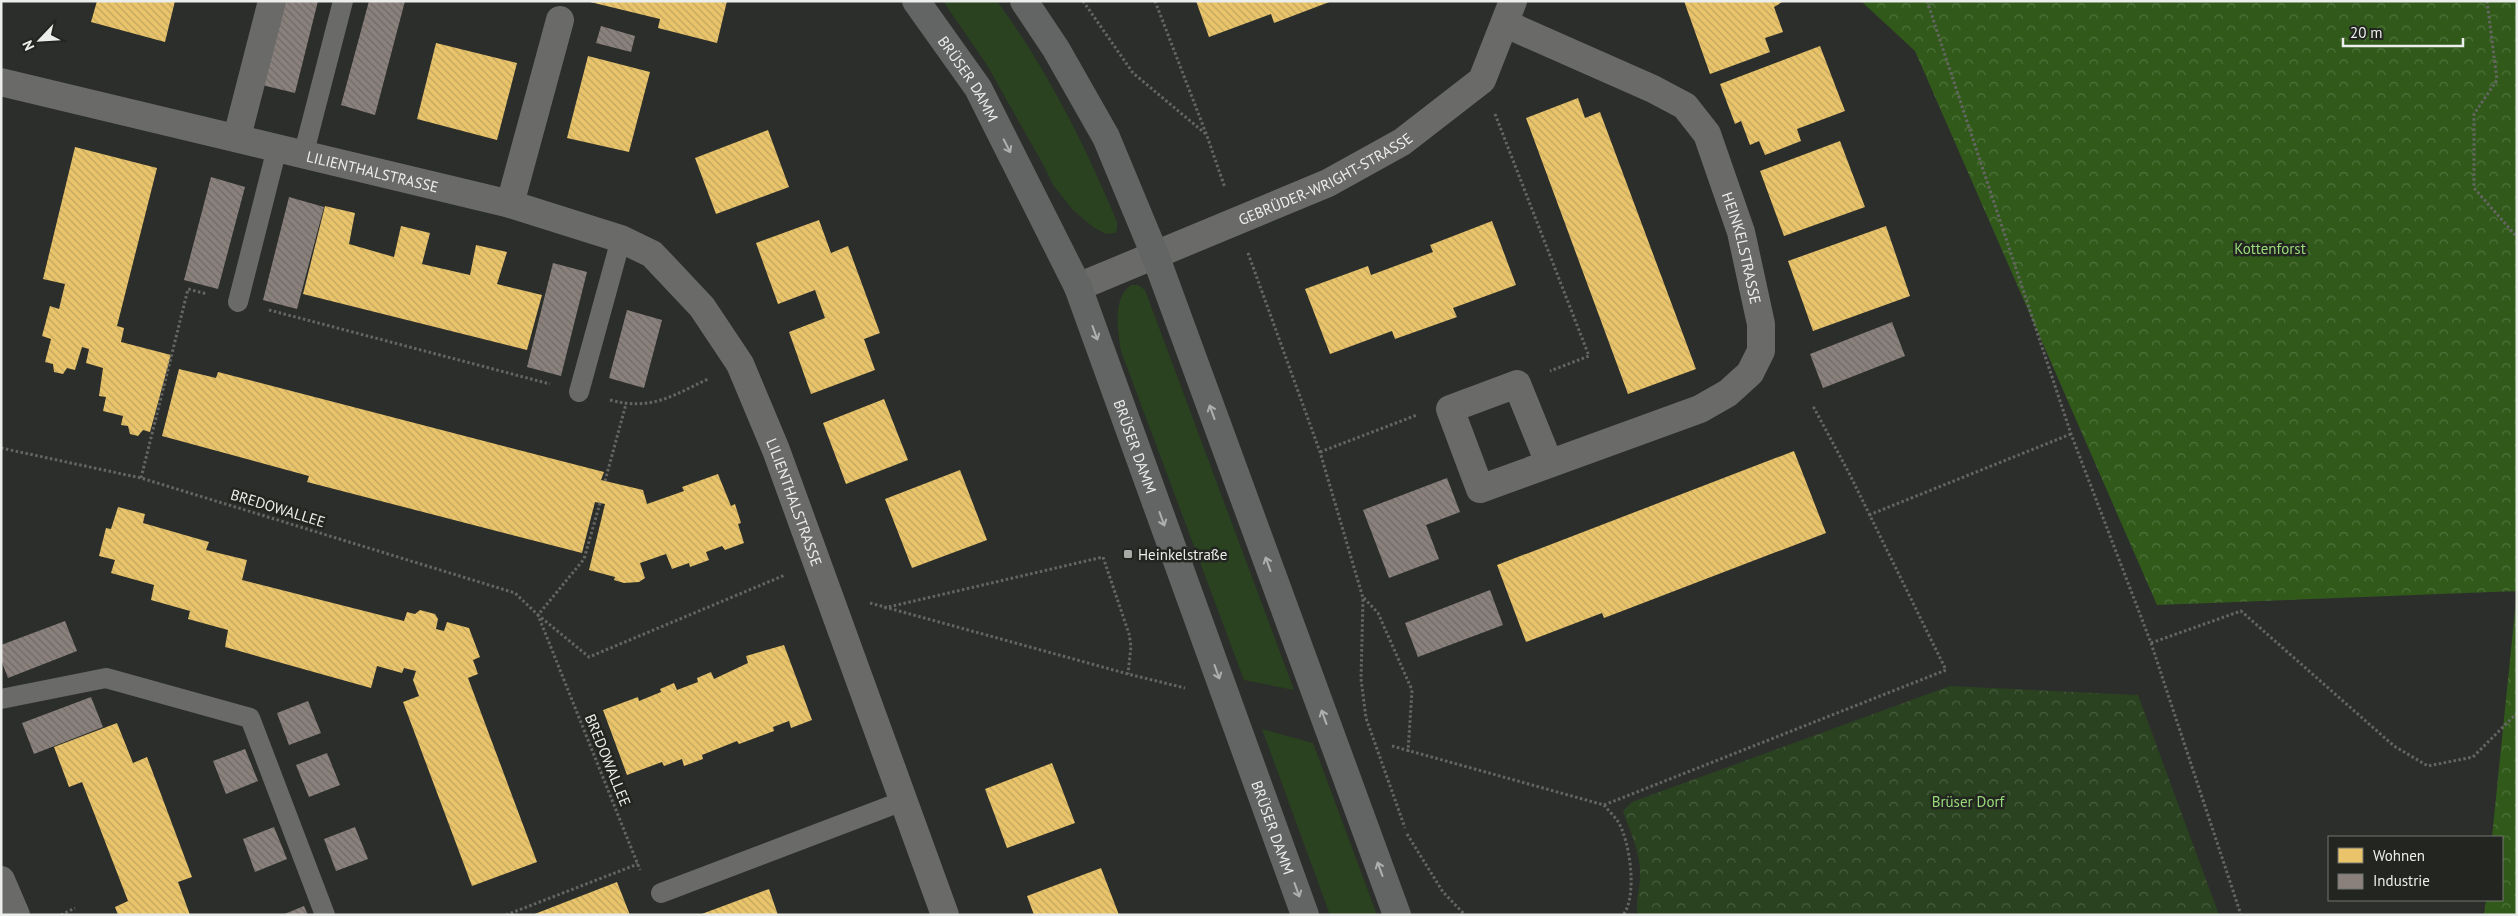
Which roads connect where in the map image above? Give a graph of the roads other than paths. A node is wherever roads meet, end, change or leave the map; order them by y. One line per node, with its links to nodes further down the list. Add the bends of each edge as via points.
1 (272, 1): 8 (street)
2 (343, 1): 10 (lane)
3 (916, 1): 14 (street, BRÜSER DAMM, one-way to 14, via 978,88)
4 (1024, 1): 13 (street, via 1106,136)
5 (1509, 13): 13 (street, GEBRÜDER-WRIGHT-STRASSE, via 1482,80 1402,142 1328,183); 17 (street, HEINKELSTRASSE, via 1685,106 1707,134 1742,232 1761,324 1761,350 1754,366 1728,393 1700,409)
6 (560, 20): 11 (street)
7 (1, 82): 8 (street, LILIENTHALSTRASSE)
8 (237, 137): 9 (street, LILIENTHALSTRASSE)
9 (277, 148): 10 (street, LILIENTHALSTRASSE); 15 (lane)
10 (303, 156): 11 (street, LILIENTHALSTRASSE)
11 (510, 204): 12 (street, LILIENTHALSTRASSE)
12 (621, 239): 16 (lane); 19 (street, LILIENTHALSTRASSE, via 652,254 702,307 740,364 776,450)
13 (1155, 255): 14 (street, GEBRÜDER-WRIGHT-STRASSE); 26 (street, one-way to 13)
14 (1078, 287): 25 (street, BRÜSER DAMM, one-way to 25)
15 (238, 302)
16 (580, 392)
17 (1548, 463): 17 (street, HEINKELSTRASSE, via 1480,489 1450,409 1517,384)
18 (1, 699): 23 (lane, via 106,678 250,718)
19 (902, 801): 21 (lane); 24 (street, LILIENTHALSTRASSE)
20 (1, 880): 22 (street)
21 (661, 893)
22 (16, 915)
23 (325, 915)
24 (945, 915)
25 (1306, 915)
26 (1397, 915)

